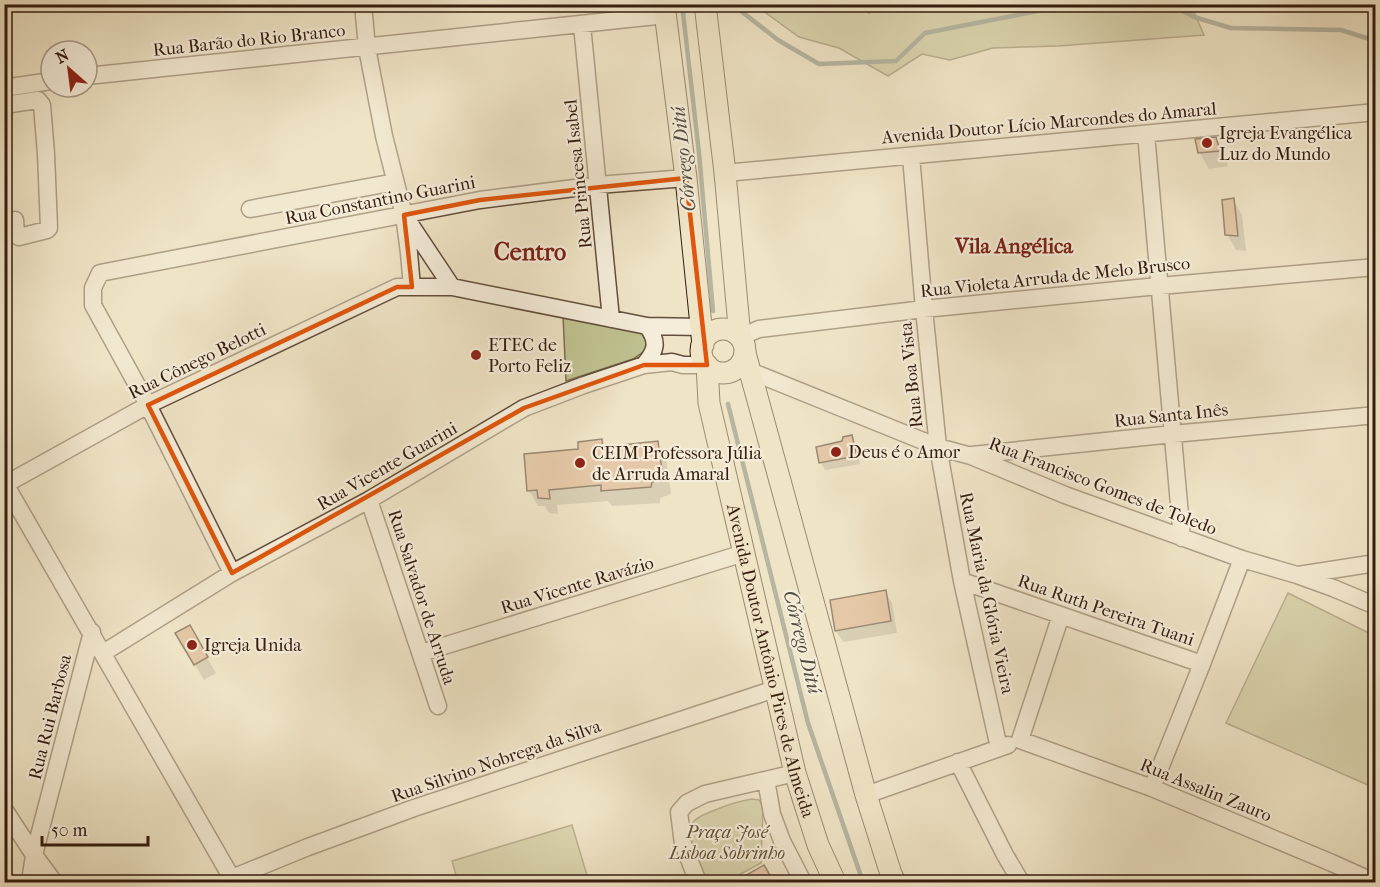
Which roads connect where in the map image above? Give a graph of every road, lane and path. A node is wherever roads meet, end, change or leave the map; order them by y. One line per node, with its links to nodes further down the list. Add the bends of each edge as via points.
1 (363, 4): 5 (street)
2 (705, 4): 13 (main road)
3 (665, 10): 4 (street, Rua Barão do Rio Branco); 14 (main road, Avenida Doutor Antônio Pires de Almeida)
4 (582, 25): 5 (street, Rua Barão do Rio Branco); 16 (street, Rua Princesa Isabel)
5 (367, 48): 6 (street, Rua Barão do Rio Branco); 15 (street)
6 (99, 75)
7 (39, 83): 8 (street)
8 (4, 88)
9 (4, 105): 19 (street, via 38,100 42,105 49,228 19,237 15,220)
10 (1376, 112): 11 (street, Avenida Doutor Lício Marcondes do Amaral)
11 (1146, 134): 12 (street, Avenida Doutor Lício Marcondes do Amaral); 22 (street)
12 (912, 156): 13 (street, Avenida Doutor Lício Marcondes do Amaral); 24 (street, Rua Boa Vista)
13 (725, 173): 28 (main road)
14 (686, 178): 16 (street, Rua Constantino Guarini); 27 (main road, Avenida Doutor Antônio Pires de Almeida)
15 (395, 182): 17 (street); 18 (street)
16 (598, 185): 18 (street, Rua Constantino Guarini, via 480,200); 25 (street, Rua Princesa Isabel)
17 (250, 209)
18 (404, 215): 21 (street); 23 (street); 30 (street, Rua Constantino Guarini, via 100,273 93,288 93,305)
19 (4, 222)
20 (1376, 267): 22 (street, Rua Violeta Arruda de Melo Brusco)
21 (412, 286): 23 (street, Rua Cônego Belotti); 30 (street, Rua Cônego Belotti, via 398,287)
22 (1160, 286): 24 (street, Rua Violeta Arruda de Melo Brusco); 32 (street)
23 (452, 287): 25 (street, Rua Cônego Belotti)
24 (924, 309): 28 (street, Rua Violeta Arruda de Melo Brusco, via 759,329); 33 (street, Rua Boa Vista)
25 (612, 319): 26 (street, Rua Cônego Belotti)
26 (647, 326): 27 (street, Rua Cônego Belotti); 29 (street, via 655,342)
27 (704, 346): 28 (main road, via 713,332 734,332); 28 (main road, via 716,372 729,372 741,364); 29 (street, Rua Vicente Guarini, via 683,365); 38 (main road, Avenida Doutor Antônio Pires de Almeida, via 709,403)
28 (745, 354): 33 (street, Rua Francisco Gomes de Toledo); 58 (main road)
29 (644, 365): 36 (street, Rua Vicente Guarini, via 525,408)
30 (148, 405): 35 (street, Rua Cônego Belotti); 41 (street)
31 (1376, 415): 32 (street, Rua Santa Inês)
32 (1173, 434): 34 (street, Rua Santa Inês); 37 (street)
33 (938, 447): 34 (street, Rua Francisco Gomes de Toledo); 43 (street, Rua Maria da Glória Vieira)
34 (971, 456): 37 (street, Rua Francisco Gomes de Toledo)
35 (5, 483): 46 (street)
36 (369, 500): 41 (street, Rua Vicente Guarini); 48 (street, Rua Salvador de Arruda)
37 (1182, 538): 39 (street, Rua Francisco Gomes de Toledo)
38 (744, 553): 48 (street, Rua Vicente Ravázio); 50 (main road, Avenida Doutor Antônio Pires de Almeida)
39 (1242, 559): 42 (street, Rua Francisco Gomes de Toledo); 49 (street)
40 (1376, 563): 42 (street)
41 (232, 573): 47 (street, Rua Vicente Guarini)
42 (1297, 575): 44 (street, Rua Francisco Gomes de Toledo)
43 (962, 581): 45 (street, Rua Ruth Pereira Tuani); 53 (street, Rua Maria da Glória Vieira)
44 (1376, 606)
45 (1061, 615): 49 (street, Rua Ruth Pereira Tuani); 52 (street)
46 (92, 632): 47 (street); 60 (street, Rua Rui Barbosa)
47 (104, 652): 61 (street)
48 (421, 653): 51 (street, Rua Salvador de Arruda)
49 (1202, 664): 57 (street)
50 (775, 689): 55 (main road, Avenida Doutor Antônio Pires de Almeida); 61 (street, Rua Silvino Nobrega da Silva, via 414,808)
51 (438, 705)
52 (1020, 740): 53 (street); 57 (street, Rua Assalin Zauro)
53 (999, 748): 54 (street)
54 (958, 762): 58 (street); 68 (street)
55 (795, 773): 56 (street); 66 (main road, Avenida Doutor Antônio Pires de Almeida, via 818,845)
56 (766, 780): 64 (street, via 705,794 679,812 682,844); 65 (street, via 772,814)
57 (1152, 788): 69 (street, Rua Assalin Zauro)
58 (866, 795): 67 (main road)
59 (4, 809): 60 (street)
60 (34, 855): 62 (street, Rua Rui Barbosa); 63 (street)
61 (233, 880)
62 (30, 882)
63 (54, 882)
64 (698, 882)
65 (803, 882)
66 (835, 882)
67 (896, 882)
68 (1021, 882)
69 (1370, 882)

